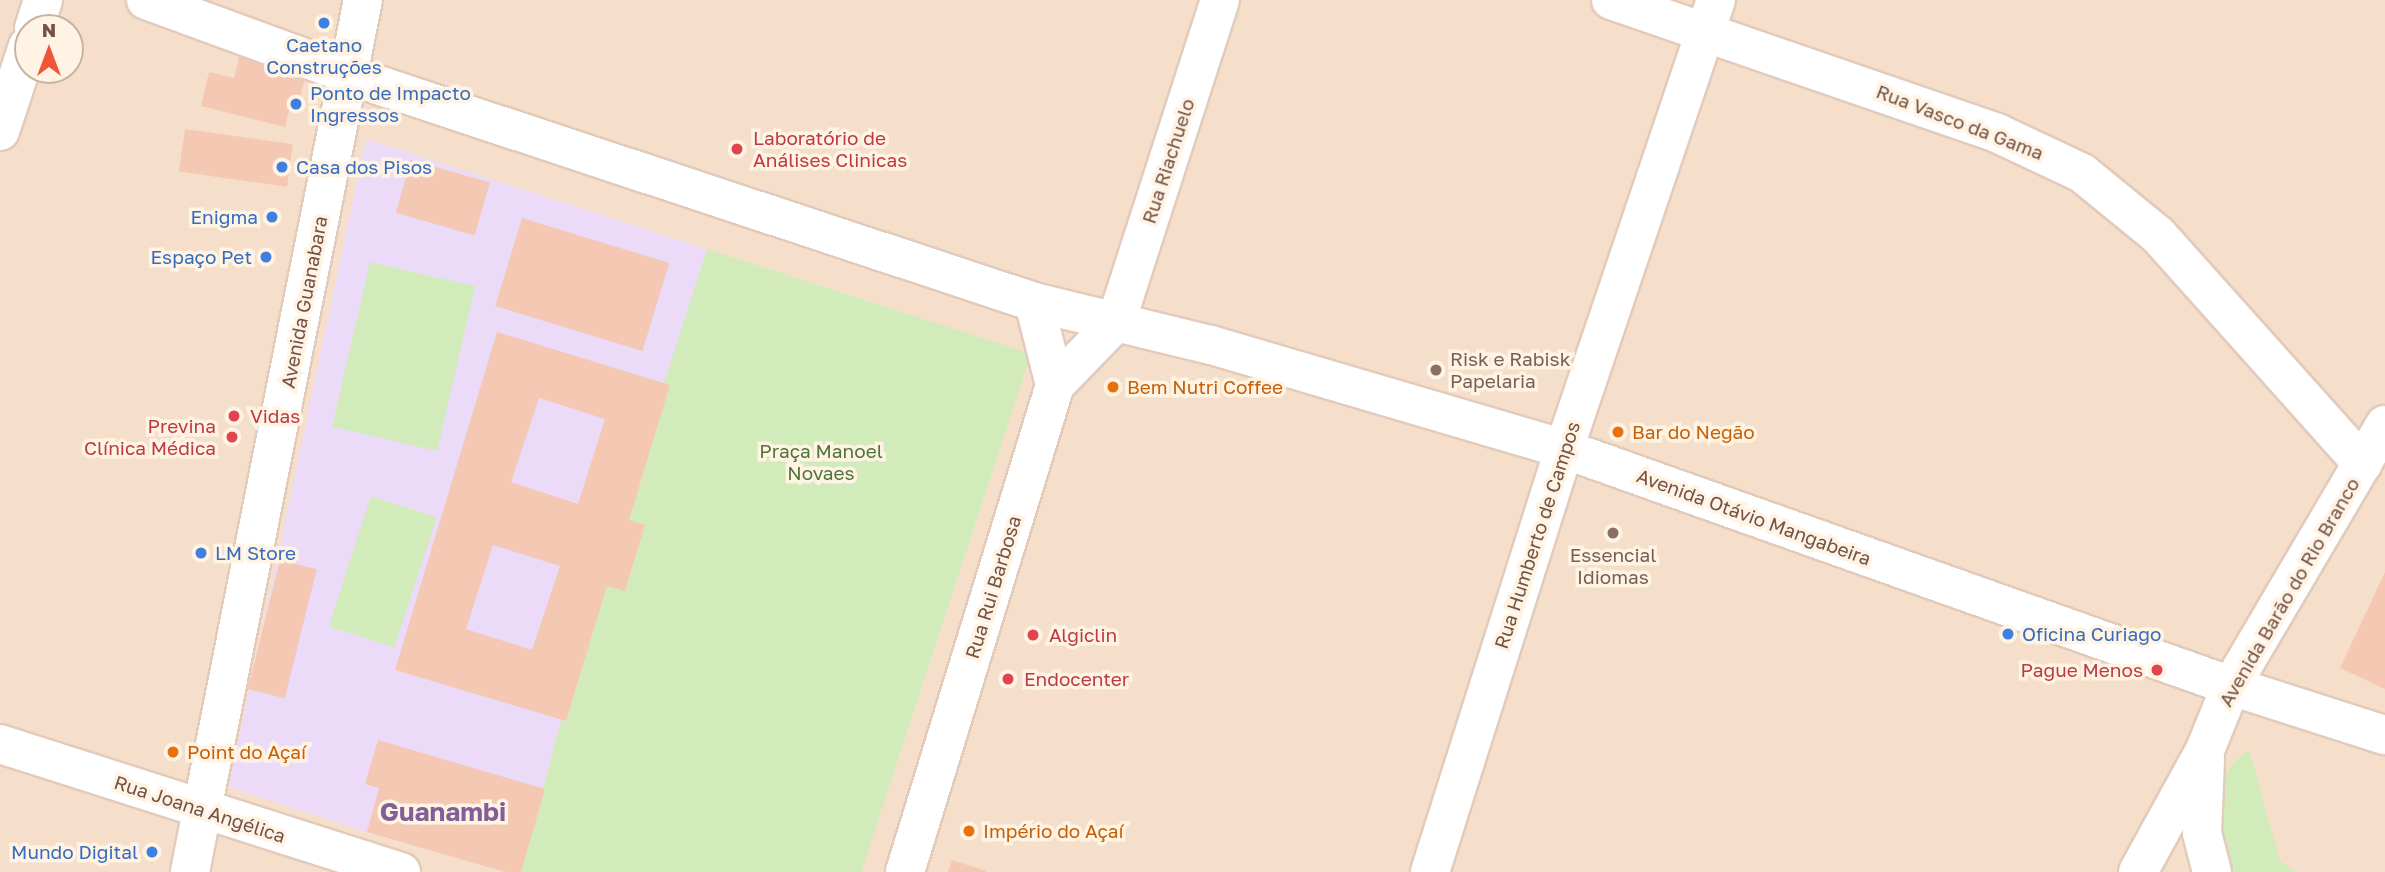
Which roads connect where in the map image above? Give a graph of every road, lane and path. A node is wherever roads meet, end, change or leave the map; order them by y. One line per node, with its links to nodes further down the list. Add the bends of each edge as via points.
1 (146, 0): 6 (main road)
2 (363, 0): 6 (main road, Avenida Guanabara)
3 (1220, 0): 10 (main road, Rua Riachuelo)
4 (1611, 0): 5 (main road, Rua Vasco da Gama)
5 (1711, 15): 13 (main road, Rua Humberto de Campos); 14 (main road, Rua Vasco da Gama, via 2082,173 2158,235)
6 (348, 74): 9 (main road); 19 (main road, Avenida Guanabara)
7 (15, 84): 8 (main road)
8 (0, 131)
9 (1034, 302): 10 (main road); 11 (main road)
10 (1116, 322): 11 (main road, Rua Rui Barbosa); 13 (main road, Avenida Otávio Mangabeira, via 1212,345)
11 (1055, 385): 22 (main road, Rua Rui Barbosa)
12 (2385, 425): 14 (main road, Avenida Barão do Rio Branco)
13 (1564, 449): 15 (main road, Avenida Otávio Mangabeira); 23 (main road, Rua Humberto de Campos)
14 (2363, 464): 15 (main road, Avenida Barão do Rio Branco)
15 (2231, 686): 16 (main road, Avenida Otávio Mangabeira); 18 (main road, Avenida Barão do Rio Branco)
16 (2385, 735)
17 (0, 744): 19 (main road, Rua Joana Angélica)
18 (2206, 750): 24 (main road, Avenida Barão do Rio Branco); 25 (main road, via 2203,833)
19 (202, 810): 20 (main road, Avenida Guanabara); 21 (main road, Rua Joana Angélica)
20 (190, 872)
21 (401, 872)
22 (905, 872)
23 (1430, 872)
24 (2138, 872)
25 (2212, 872)

